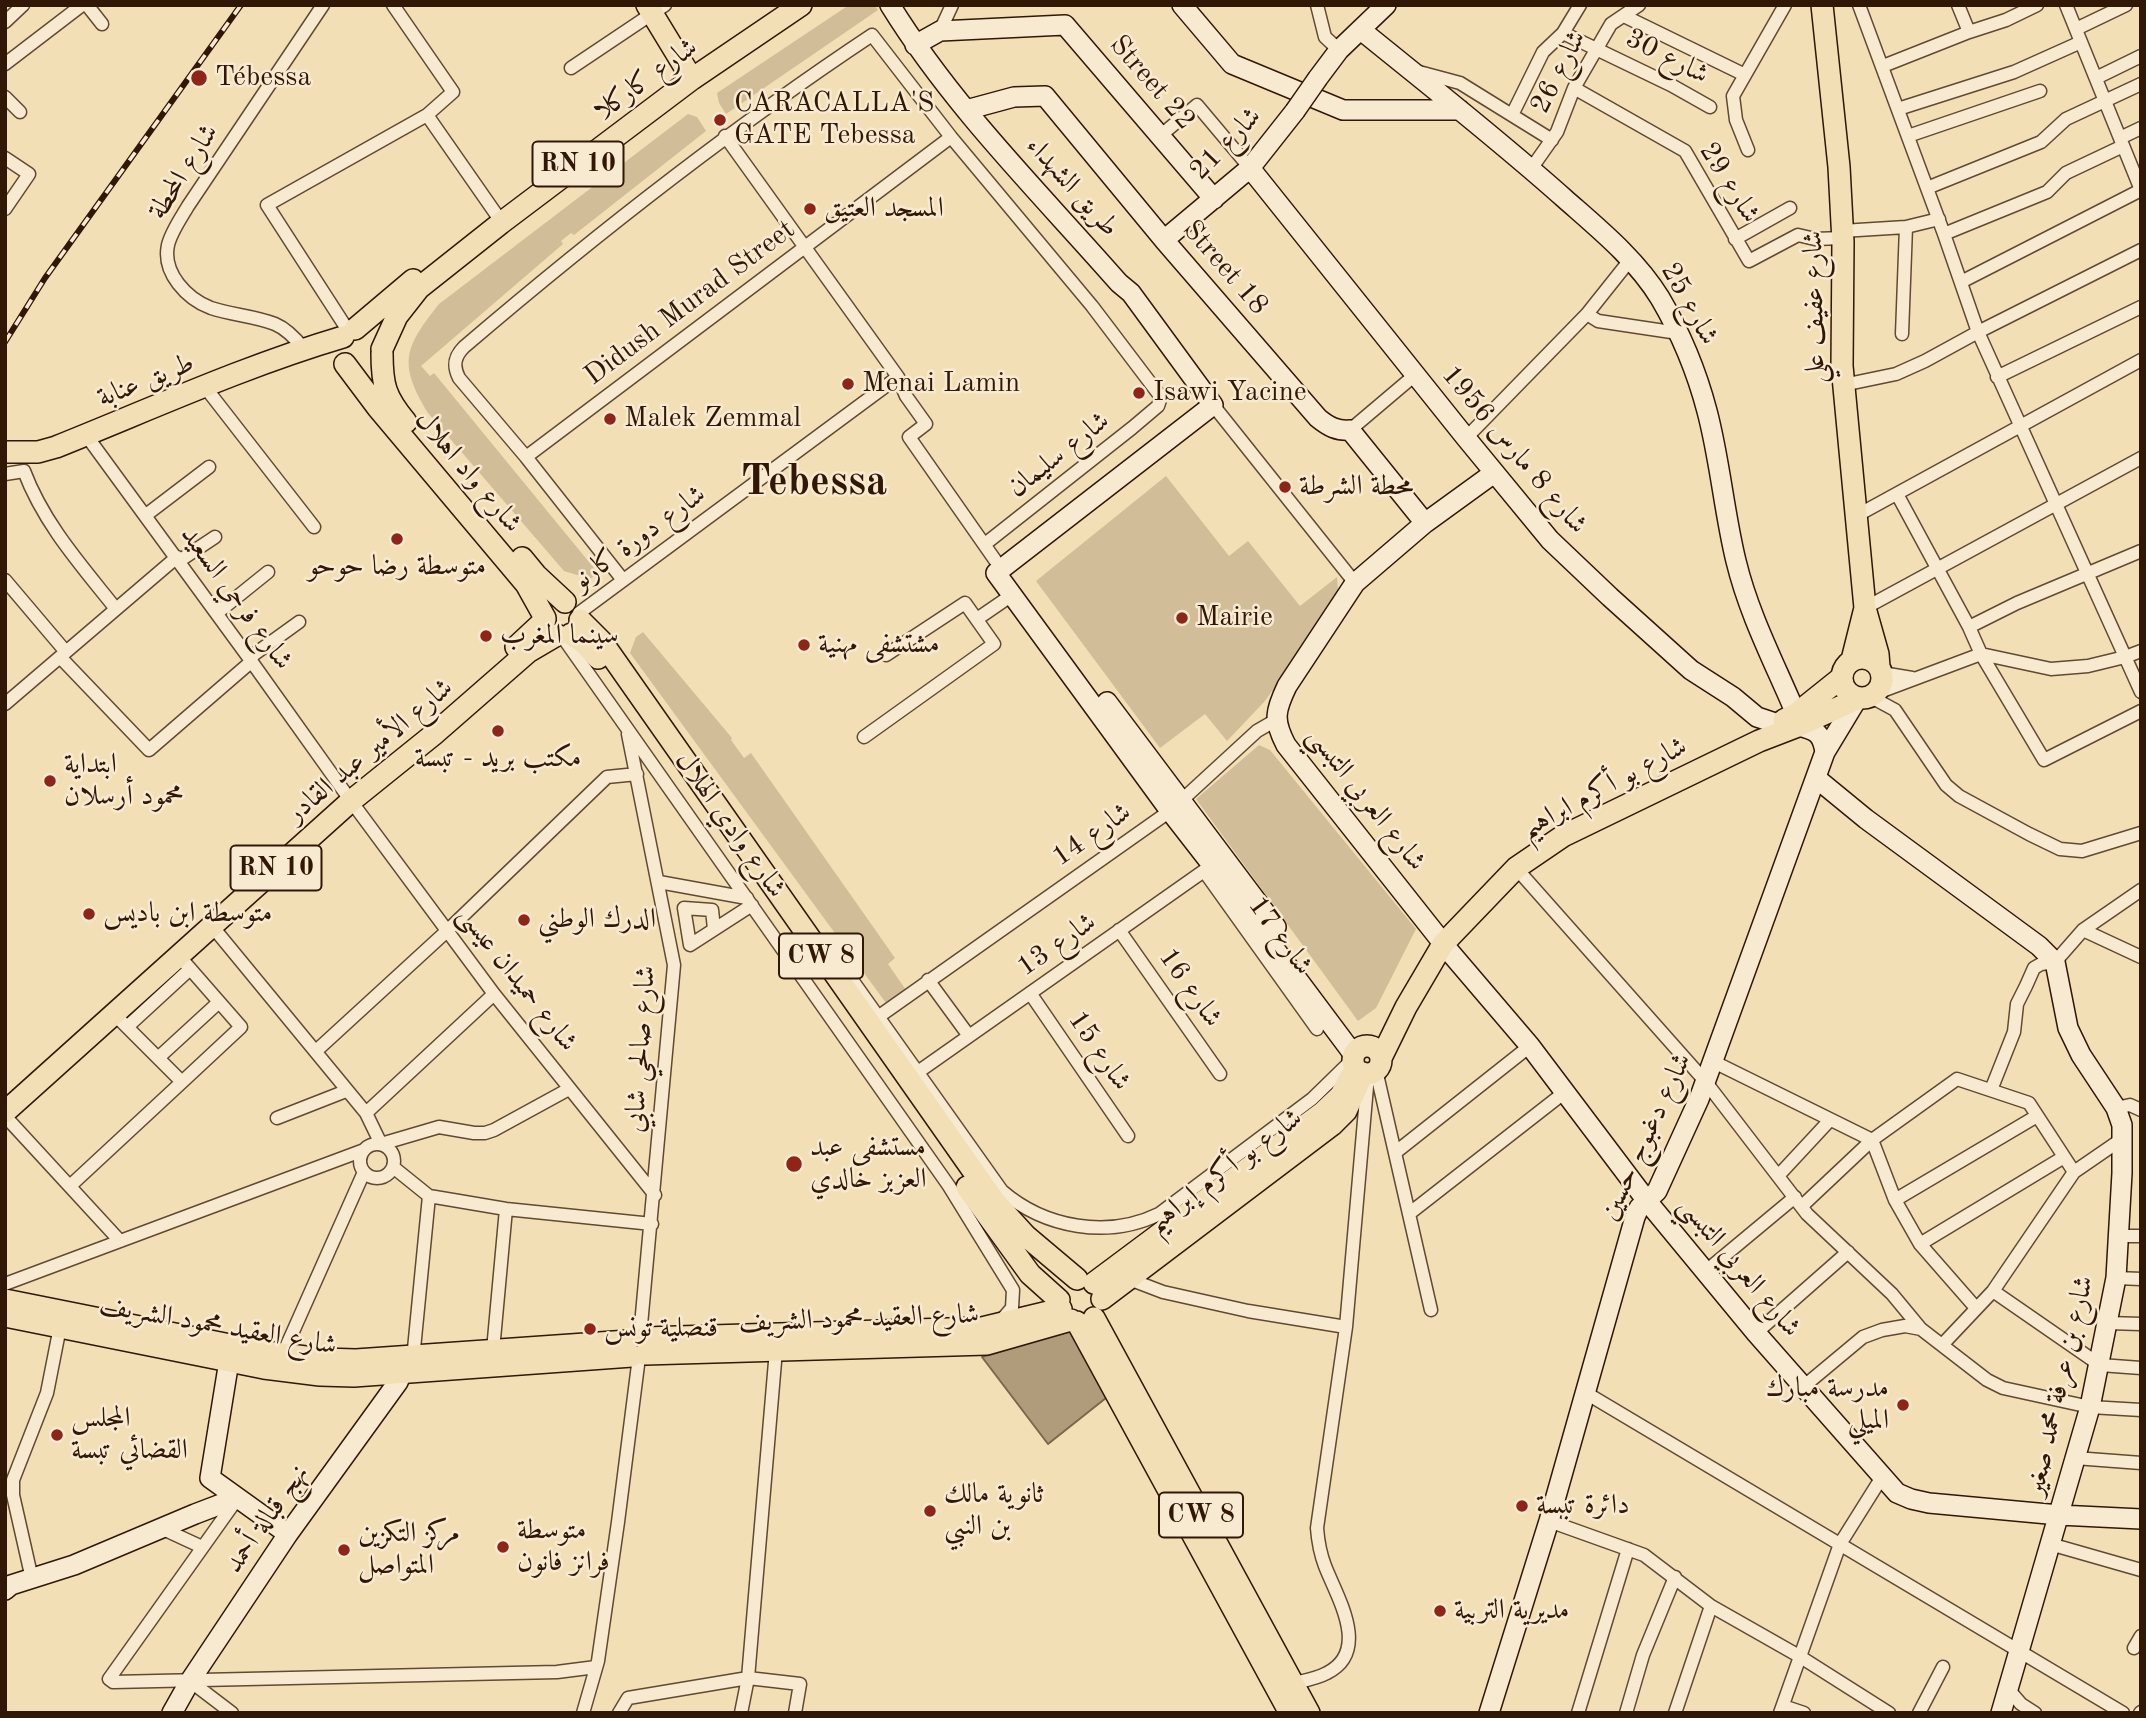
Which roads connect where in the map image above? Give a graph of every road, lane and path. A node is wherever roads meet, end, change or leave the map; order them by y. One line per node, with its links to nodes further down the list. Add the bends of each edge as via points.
1 (23, 5): 23 (street)
2 (85, 5): 24 (street); 35 (street)
3 (323, 5): 87 (street, شارع المحطة, via 188,206 168,246 168,266 181,288 210,307 276,325)
4 (393, 5): 52 (street, via 453,92)
5 (787, 5): 40 (main road, شارع كاركلا / RN 10)
6 (801, 5): 40 (main road, شارع كاركلا / RN 10)
7 (890, 5): 31 (street, طريق الشهداء)
8 (952, 5): 27 (street)
9 (1182, 5): 50 (street, via 1232,64 1343,110)
10 (1317, 5): 33 (street, via 1325,37)
11 (1386, 5): 26 (street, شارع 21)
12 (1580, 5): 29 (street)
13 (1639, 5): 22 (street, شارع 26)
14 (1785, 5): 39 (street)
15 (1822, 5): 73 (main road, شارع عفيف علي)
16 (1859, 5): 36 (street)
17 (1958, 5): 28 (street)
18 (2037, 5): 28 (street)
19 (2066, 5): 25 (street)
20 (2126, 5): 25 (street)
21 (655, 8): 37 (street); 40 (main road)
22 (1624, 16): 32 (street, شارع 26, via 1611,24); 39 (street)
23 (5, 22)
24 (102, 24)
25 (2076, 29): 30 (street)
26 (1361, 30): 33 (street, شارع 21); 38 (street, شارع 25)
27 (940, 31): 31 (street, Street 22); 56 (street, Street 22, via 1065,25)
28 (1969, 32): 36 (street)
29 (1563, 33): 32 (street, شارع 30); 53 (street, via 1543,52)
30 (2081, 42): 41 (street); 48 (street, via 2014,72)
31 (915, 45): 49 (street, طريق الشهداء)
32 (1597, 49): 43 (street, شارع 26); 47 (street, شارع 30)
33 (1339, 50): 63 (street, شارع 21, bridge)
34 (2141, 56): 41 (street)
35 (5, 64)
36 (1882, 66): 48 (street)
37 (571, 68)
38 (1410, 70): 50 (street, شارع 25); 53 (street, via 1460,83)
39 (1745, 75): 61 (street, via 1733,96 1736,120)
40 (689, 76): 70 (main road, شارع كاركلا / RN 10); 88 (main road, شارع كاركلا / RN 10, via 419,288 397,316)
41 (2096, 78): 46 (street)
42 (2141, 84): 46 (street)
43 (1574, 88): 59 (street, شارع 26); 75 (street, شارع 29, via 1685,151)
44 (2040, 91): 57 (street)
45 (5, 97): 51 (street)
46 (2105, 101): 60 (street); 66 (street, via 2066,119 2041,142)
47 (1710, 107)
48 (1898, 109): 57 (street)
49 (966, 110): 76 (street, Street 18, via 1014,97 1045,96); 95 (street, طريق الشهداء, via 1131,293)
50 (1460, 110): 64 (street, شارع 25)
51 (20, 112)
52 (427, 115): 70 (street); 86 (street, via 267,205)
53 (1512, 115): 59 (street)
54 (2141, 128): 60 (street)
55 (725, 136): 58 (street, via 872,35); 77 (street); 101 (street, via 459,352 455,364 459,377)
56 (1160, 136): 63 (street, via 1197,105); 67 (street, Street 22)
57 (1908, 136): 66 (street)
58 (951, 137): 77 (street, Didush Murad Street); 113 (street, شارع سليمان, via 1092,306 1160,394 1161,402)
59 (1552, 140): 64 (street, شارع 26)
60 (2121, 142): 65 (street); 74 (street, via 2066,173 2047,192)
61 (1748, 150)
62 (5, 158): 69 (street, via 29,174)
63 (1250, 168): 67 (street, شارع 21); 90 (street, شارع 8 مارس 1956)
64 (1531, 169): 79 (street, شارع 25)
65 (2140, 187): 80 (street)
66 (1927, 188): 71 (street)
67 (1214, 199): 76 (street, شارع 21)
68 (1790, 208): 75 (street)
69 (5, 209)
70 (496, 214): 86 (main road, شارع كاركلا / RN 10, via 371,314)
71 (1939, 219): 72 (street); 74 (street)
72 (1906, 227): 73 (street); 85 (street)
73 (1842, 234): 75 (street, شارع 29, via 1815,239 1798,235 1749,261); 93 (main road, شارع عفيف علي)
74 (1944, 234): 80 (street)
75 (1735, 239)
76 (1164, 240): 97 (street, Street 18, via 1318,418 1328,426)
77 (804, 247): 91 (street); 101 (street, Didush Murad Street)
78 (2141, 250): 83 (street)
79 (1630, 260): 82 (street); 84 (street, شارع 25, via 1660,299)
80 (1961, 282): 83 (street)
81 (2141, 307): 92 (street)
82 (1587, 314): 84 (street, via 1598,321); 99 (street)
83 (1978, 332): 92 (street); 93 (street, via 1896,374)
84 (1678, 334): 144 (street, شارع 25, via 1707,410 1737,564)
85 (1902, 334)
86 (347, 344): 87 (main road, طريق عنابة); 88 (main road, via 362,328 378,337); 88 (main road, via 357,371 376,365); 129 (main road, شارع واد اهلال, via 378,408)
87 (304, 349): 94 (main road, طريق عنابة)
88 (382, 351): 129 (main road, شارع واد اهلال, via 382,374 391,403 536,575)
89 (2141, 360): 96 (street)
90 (1415, 375): 97 (street); 99 (street, شارع 8 مارس 1956)
91 (898, 377): 113 (street, via 926,424 909,437); 121 (street, شارع دورة كارنو)
92 (1997, 377): 96 (street)
93 (1843, 385): 109 (main road, شارع عفيف علي)
94 (205, 387): 98 (main road, طريق عنابة); 111 (street)
95 (1213, 405): 116 (street); 122 (street, طريق الشهداء)
96 (2020, 427): 106 (street); 107 (street)
97 (1350, 430): 110 (street)
98 (86, 435): 100 (main road, طريق عنابة, via 38,452); 108 (street, شارع فرحي السعيد)
99 (1466, 438): 104 (street, شارع 8 مارس 1956)
100 (5, 452)
101 (526, 457): 121 (street)
102 (2141, 458): 107 (street)
103 (209, 467): 108 (street)
104 (1494, 473): 110 (street, شارع العربي التبسي); 144 (street, شارع 8 مارس 1956, via 1550,540 1691,670 1758,717)
105 (5, 474): 125 (street, via 24,471 45,516)
106 (1897, 495): 109 (street); 117 (street)
107 (2055, 504): 117 (street); 119 (street)
108 (146, 515): 115 (street, شارع فرحي السعيد)
109 (1856, 516): 124 (main road, شارع عفيف علي)
110 (1424, 523): 122 (street, شارع العربي التبسي)
111 (314, 527)
112 (215, 537): 115 (street)
113 (985, 544): 116 (street)
114 (2141, 551): 119 (street)
115 (178, 559): 125 (street); 126 (street, شارع فرحي السعيد)
116 (999, 566): 123 (street); 151 (street)
117 (1936, 569): 124 (street); 130 (street)
118 (268, 572): 126 (street)
119 (2087, 573): 130 (street); 135 (street)
120 (5, 580): 132 (street)
121 (623, 580): 129 (street, شارع دورة كارنو)
122 (1355, 583): 143 (street, شارع العربي التبسي, via 1287,686)
123 (1012, 595): 127 (street); 151 (street)
124 (1865, 608): 137 (main road, شارع عفيف علي); 139 (main road, شارع عفيف علي, via 1878,654)
125 (116, 609): 132 (street)
126 (217, 613): 136 (street, شارع فرحي السعيد)
127 (977, 619): 134 (street, via 965,603); 146 (street, via 994,644)
128 (299, 622): 136 (street)
129 (563, 622): 145 (street, شارع وادي الهلال); 150 (main road, شارع الأمير عبد القادر / RN 10, via 530,636); 171 (street, شارع وادي الهلال, via 595,619); 207 (main road, شارع وادي الهلال / CW 8, via 602,642); 231 (main road, شارع وادي الهلال / CW 8, via 595,655 1014,1254 1040,1285)
130 (1969, 628): 133 (street)
131 (2141, 651): 135 (street)
132 (63, 654): 136 (street, via 149,750); 141 (street)
133 (1980, 654): 135 (street, via 2051,669); 138 (street); 142 (street, via 2044,760)
134 (886, 655)
135 (2125, 657): 140 (street)
136 (251, 659): 150 (street, شارع فرحي السعيد)
137 (1847, 669): 139 (main road, via 1846,691); 139 (main road, via 1858,658 1870,659); 144 (main road, شارع بو أكرم ابراهيم)
138 (1912, 678): 139 (street); 139 (street)
139 (1873, 686): 144 (main road, شارع بو أكرم ابراهيم); 147 (street, شارع دغبوج حسين); 152 (street, via 1959,796 2060,849 2082,851)
140 (2141, 692)
141 (5, 704)
142 (2141, 711)
143 (1276, 720): 151 (street, شارع 14, via 1257,731); 163 (street, شارع العربي التبسي, via 1286,744)
144 (1791, 721): 147 (street, via 1813,729); 154 (main road, شارع بو أكرم ابراهيم, via 1563,836); 163 (main road, شارع بو أكرم ابراهيم, via 1536,844 1510,863)
145 (627, 727): 148 (street, شارع صالحي شابي); 157 (street, شارع وادي الهلال)
146 (864, 737)
147 (1825, 752): 149 (street, شارع دغبوج حسين)
148 (637, 774): 155 (street, شارع صالحي شابي); 160 (street, via 607,777)
149 (1816, 778): 165 (street); 179 (street, شارع دغبوج حسين)
150 (347, 796): 158 (main road, شارع الأمير عبد القادر / RN 10); 160 (street, شارع حميدان عيسى); 188 (main road, شارع الأمير عبد القادر / RN 10)
151 (1175, 806): 153 (street); 167 (street, شارع 14)
152 (2141, 833)
153 (1213, 864): 161 (street, شارع 13); 173 (street, شارع 17); 178 (street)
154 (1516, 868): 163 (main road, شارع بو أكرم ابراهيم); 182 (street)
155 (659, 881): 157 (street); 210 (street, شارع صالحي شابي, via 674,965)
156 (2141, 890): 162 (street)
157 (750, 902): 159 (street); 237 (street, شارع وادي الهلال, via 949,1186 1008,1280 1013,1290 1012,1308)
158 (212, 926): 166 (main road, شارع الأمير عبد القادر / RN 10); 176 (street)
159 (714, 929)
160 (448, 930): 169 (street, شارع حميدان عيسى); 176 (street)
161 (1119, 930): 168 (street, شارع 13); 181 (street, شارع 16)
162 (2083, 930): 164 (street); 165 (street)
163 (1440, 940): 175 (street, شارع العربي التبسي); 178 (main road, شارع بو أكرم ابراهيم)
164 (2141, 957)
165 (2055, 962): 185 (street, via 2034,968 2025,986 2017,1004 2014,1032); 189 (street, شارع بن عرفة محمد صغير, via 2068,1028)
166 (185, 963): 170 (street); 172 (main road, شارع الأمير عبد القادر / RN 10)
167 (928, 980): 171 (street, شارع 14); 174 (street)
168 (1030, 993): 174 (street, شارع 13); 195 (street, شارع 15)
169 (494, 994): 184 (street, شارع حميدان عيسى); 191 (street)
170 (219, 1002): 177 (street); 183 (street, via 241,1027)
171 (878, 1017): 180 (street, شارع وادي الهلال)
172 (120, 1021): 177 (street); 188 (main road, شارع الأمير عبد القادر / RN 10)
173 (1317, 1029)
174 (969, 1037): 180 (street, شارع 13)
175 (1530, 1046): 187 (street, شارع العربي التبسي); 201 (street)
176 (316, 1051): 186 (street)
177 (158, 1058): 183 (street)
178 (1365, 1061): 201 (street); 218 (street, شارع بو أكرم إبراهيم, via 1159,1214 1121,1227); 226 (main road, شارع بو أكرم إبراهيم, via 1346,1111 1332,1125); 231 (main road, شارع بو أكرم إبراهيم, via 1322,1113); 239 (street)
179 (1712, 1061): 182 (street, شارع دغبوج حسين); 194 (street)
180 (918, 1073): 199 (street, شارع وادي الهلال)
181 (1220, 1074)
182 (1705, 1080): 206 (street); 213 (street, شارع دغبوج حسين, via 1657,1191)
183 (182, 1082): 208 (street)
184 (569, 1089): 198 (street, via 485,1133 439,1127); 210 (street, شارع حميدان عيسى)
185 (1991, 1090): 192 (street, via 2029,1103); 197 (street, via 1957,1079)
186 (346, 1091): 191 (street); 193 (street)
187 (1565, 1093): 213 (street, شارع العربي التبسي); 216 (street)
188 (8, 1104): 208 (street)
189 (2116, 1108): 190 (street, via 2130,1105); 196 (street, شارع بن عرفة محمد صغير)
190 (2141, 1109)
191 (366, 1113): 198 (street)
192 (2037, 1116): 202 (street); 212 (street)
193 (277, 1118)
194 (1830, 1120): 197 (street); 206 (street)
195 (1128, 1136)
196 (2122, 1139): 205 (street); 219 (street, شارع بن عرفة محمد صغير)
197 (1872, 1140): 212 (street); 214 (street)
198 (381, 1144): 200 (street); 203 (street, via 393,1156)
199 (971, 1149): 207 (street, شارع وادي الهلال); 209 (street, شارع وادي الهلال)
200 (364, 1150): 204 (street, via 360,1164); 221 (street)
201 (1396, 1152): 216 (street)
202 (2064, 1157): 205 (street); 222 (street)
203 (393, 1167): 204 (street, via 380,1178); 211 (street)
204 (364, 1172): 246 (street)
205 (2074, 1172): 229 (street)
206 (1778, 1176): 214 (street)
207 (978, 1179): 209 (street, شارع وادي الهلال); 231 (main road, شارع وادي الهلال / CW 8)
208 (70, 1186): 221 (street)
209 (1002, 1191): 218 (street, شارع وادي الهلال, via 1034,1213)
210 (655, 1195): 217 (street, شارع صالحي شابي)
211 (429, 1196): 215 (street); 248 (street)
212 (1895, 1200): 222 (street)
213 (1647, 1202): 224 (street, شارع العربي التبسي); 252 (street, شارع دغبوج حسين, via 1635,1217)
214 (1798, 1202): 223 (street); 224 (street)
215 (506, 1209): 217 (street); 244 (street)
216 (1410, 1213): 233 (street)
217 (652, 1223): 243 (street, شارع صالحي شابي)
218 (1074, 1225)
219 (2118, 1236): 220 (street); 225 (street, شارع بن عرفة محمد صغير)
220 (2141, 1236)
221 (120, 1241): 228 (street)
222 (1920, 1244): 232 (street)
223 (1847, 1252): 240 (street); 241 (street)
224 (1706, 1271): 241 (street, شارع العربي التبسي)
225 (2116, 1278): 227 (street); 235 (street, شارع بن عرفة محمد صغير)
226 (1129, 1279): 231 (main road, شارع بو أكرم إبراهيم); 239 (street, via 1163,1292 1248,1311)
227 (2141, 1279)
228 (5, 1284)
229 (1993, 1291): 232 (street); 249 (street)
230 (5, 1300): 246 (main road, شارع العقيد محمود الشريف)
231 (1079, 1304): 237 (main road, شارع العقيد محمود الشريف); 245 (main road, شارع العقيد محمود الشريف, via 987,1344); 284 (main road, شارع وادي الهلال / CW 8)
232 (1976, 1308): 242 (street)
233 (1431, 1310)
234 (5, 1315): 238 (main road, شارع العقيد محمود الشريف)
235 (2108, 1323): 236 (street); 249 (street, شارع بن عرفة محمد صغير)
236 (2141, 1324)
237 (995, 1326): 243 (main road, شارع العقيد محمود الشريف)
238 (60, 1327): 247 (main road, شارع العقيد محمود الشريف); 259 (street, via 47,1393)
239 (1346, 1327): 284 (street, via 1317,1528 1350,1639 1345,1654 1327,1673)
240 (1921, 1329): 242 (street); 251 (street, via 1905,1325 1863,1337)
241 (1756, 1333): 251 (street, شارع العربي التبسي)
242 (1942, 1345): 253 (street, via 2003,1388)
243 (638, 1347): 244 (main road, شارع العقيد محمود الشريف); 245 (main road, شارع العقيد محمود الشريف); 248 (main road, شارع العقيد محمود الشريف); 280 (street, شارع صالحي شابي)
244 (493, 1350): 248 (main road, شارع العقيد محمود الشريف)
245 (776, 1350): 282 (street)
246 (283, 1354): 248 (main road, شارع العقيد محمود الشريف)
247 (229, 1361): 248 (main road, شارع العقيد محمود الشريف, via 354,1376); 258 (street)
248 (407, 1364): 266 (street, نهج قبالة أحمد)
249 (2100, 1365): 250 (street); 253 (street, شارع بن عرفة محمد صغير)
250 (2141, 1368)
251 (1803, 1387): 257 (street, شارع العربي التبسي)
252 (1586, 1393): 264 (street, شارع دغبوج حسين); 267 (street)
253 (2090, 1407): 254 (street); 255 (street, شارع بن عرفة محمد صغير)
254 (2141, 1410)
255 (2076, 1458): 256 (street); 262 (street, شارع بن عرفة محمد صغير)
256 (2141, 1463)
257 (1882, 1477): 262 (street, شارع العربي التبسي, via 1897,1493 1929,1503); 267 (street)
258 (210, 1478): 260 (street); 261 (street)
259 (9, 1479): 273 (street)
260 (237, 1499): 261 (street); 266 (street); 269 (street)
261 (195, 1514): 265 (street)
262 (2059, 1515): 263 (street, شارع العربي التبسي); 268 (street, شارع بن عرفة محمد صغير)
263 (2141, 1519)
264 (1549, 1521): 270 (street); 295 (street, شارع دغبوج حسين)
265 (161, 1528): 269 (street); 273 (street)
266 (288, 1534): 283 (street, نهج قبالة أحمد)
267 (1840, 1544): 278 (street); 279 (street)
268 (2050, 1544): 271 (street); 278 (street, شارع بن عرفة محمد صغير)
269 (202, 1547): 283 (street, via 109,1679 118,1683)
270 (1628, 1549): 272 (street); 296 (street)
271 (2141, 1570)
272 (1675, 1577): 275 (street); 297 (street, via 1643,1654)
273 (32, 1579): 274 (street)
274 (7, 1587)
275 (1711, 1606): 279 (street); 298 (street)
276 (2141, 1636): 277 (street)
277 (2134, 1648)
278 (2019, 1651): 285 (street, شارع بن عرفة محمد صغير); 304 (street)
279 (1799, 1656): 286 (street); 300 (street)
280 (596, 1667): 283 (street, via 557,1672); 289 (street, شارع صالحي شابي)
281 (1943, 1667): 301 (street)
282 (748, 1678): 290 (street, via 628,1698); 291 (street); 292 (street, via 800,1684)
283 (190, 1681): 287 (street, نهج قبالة أحمد); 288 (street)
284 (1285, 1686): 293 (main road, شارع وادي الهلال / CW 8); 294 (main road, شارع وادي الهلال / CW 8)
285 (2008, 1689): 302 (street, شارع بن عرفة محمد صغير); 303 (street)
286 (1782, 1709): 299 (street)
287 (172, 1713)
288 (232, 1713)
289 (583, 1713)
290 (619, 1713)
291 (741, 1713)
292 (795, 1713)
293 (1290, 1713)
294 (1309, 1713)
295 (1489, 1713)
296 (1578, 1713)
297 (1626, 1713)
298 (1675, 1713)
299 (1804, 1713)
300 (1889, 1713)
301 (1919, 1713)
302 (2001, 1713)
303 (2035, 1713)
304 (2123, 1713)

